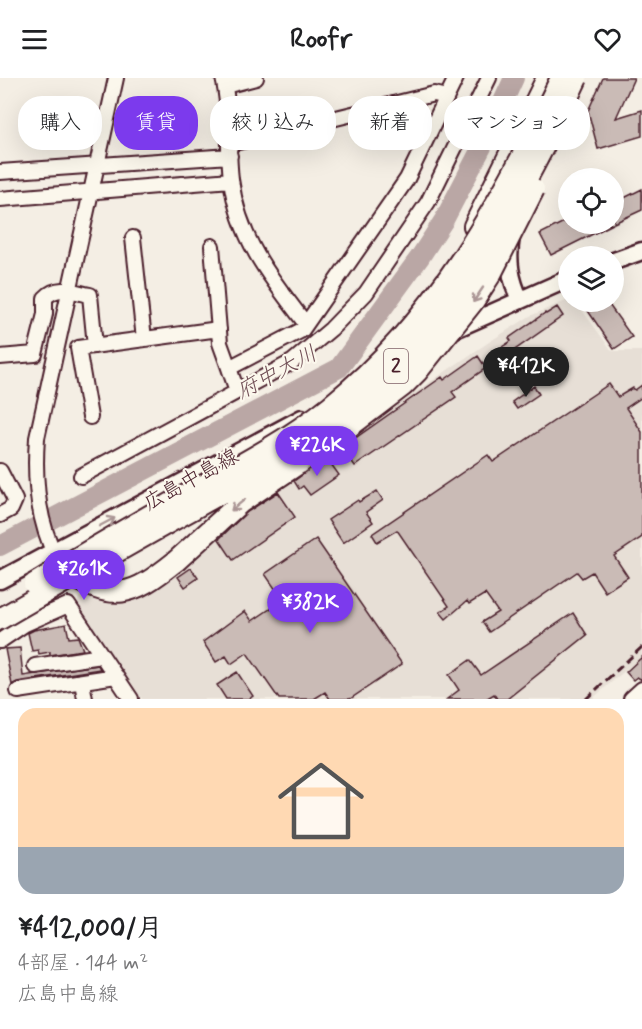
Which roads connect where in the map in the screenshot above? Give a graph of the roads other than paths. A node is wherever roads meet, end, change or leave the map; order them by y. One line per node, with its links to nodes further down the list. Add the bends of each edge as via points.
1 (116, 78): 16 (street)
2 (256, 78): 10 (street)
3 (456, 78): 12 (street)
4 (489, 78): 35 (street, via 428,202 366,293 292,362)
5 (547, 78): 34 (highway, via 460,252 410,334)
6 (553, 78): 27 (main road, via 531,134 510,246 511,278)
7 (561, 78): 41 (highway, 2, bridge, via 512,174 459,264 439,294 382,360 299,429)
8 (577, 78): 41 (highway, 2, bridge, via 483,252 448,304 396,365 340,417 280,459)
9 (585, 78): 42 (highway, one-way to 42, bridge, via 491,274 473,303 417,372 386,400 240,503 146,584 119,592 94,589)
10 (224, 82)
11 (444, 96): 14 (street, via 434,94)
12 (447, 96)
13 (444, 103): 28 (street, via 407,178)
14 (336, 121)
15 (230, 150): 16 (street); 18 (street)
16 (97, 165): 17 (street); 19 (street)
17 (0, 172)
18 (231, 180): 19 (street); 28 (street, via 255,255)
19 (91, 191): 20 (street); 26 (street)
20 (0, 199)
21 (133, 238): 30 (street)
22 (212, 246): 29 (street)
23 (642, 251): 24 (main road)
24 (624, 257)
25 (558, 283): 27 (main road, 広島中島線)
26 (69, 291): 31 (street, via 90,295); 32 (street, via 51,291 45,298 35,354); 40 (street, via 38,429 36,457 38,496)
27 (520, 300): 34 (main road, 広島中島線, via 433,339); 42 (main road, 広島中島線, via 215,495)
28 (306, 324): 33 (street, via 302,330)
29 (219, 329): 30 (street); 33 (street)
30 (144, 339): 31 (street)
31 (95, 346): 36 (street, via 78,348)
32 (0, 357)
33 (229, 368): 35 (street)
34 (380, 372): 40 (main road, 広島中島線, one-way to 34, via 307,415)
35 (237, 391): 38 (street)
36 (90, 417)
37 (0, 471): 39 (street, via 15,500 11,510)
38 (81, 476)
39 (0, 515)
40 (51, 546): 42 (street); 43 (main road, 広島中島線)
41 (109, 547): 44 (highway, 2, bridge); 46 (highway, 2, bridge)
42 (64, 572): 45 (main road, 広島中島線)
43 (0, 579)
44 (0, 605)
45 (0, 611)
46 (0, 619)
47 (0, 641): 48 (street, via 25,624 68,606)
48 (101, 654): 49 (street); 50 (street)
49 (35, 666)
50 (116, 676): 51 (street); 55 (street)
51 (82, 682): 53 (street); 54 (street)
52 (642, 689): 56 (street)
53 (18, 692)
54 (85, 699)
55 (131, 699)
56 (631, 699)

